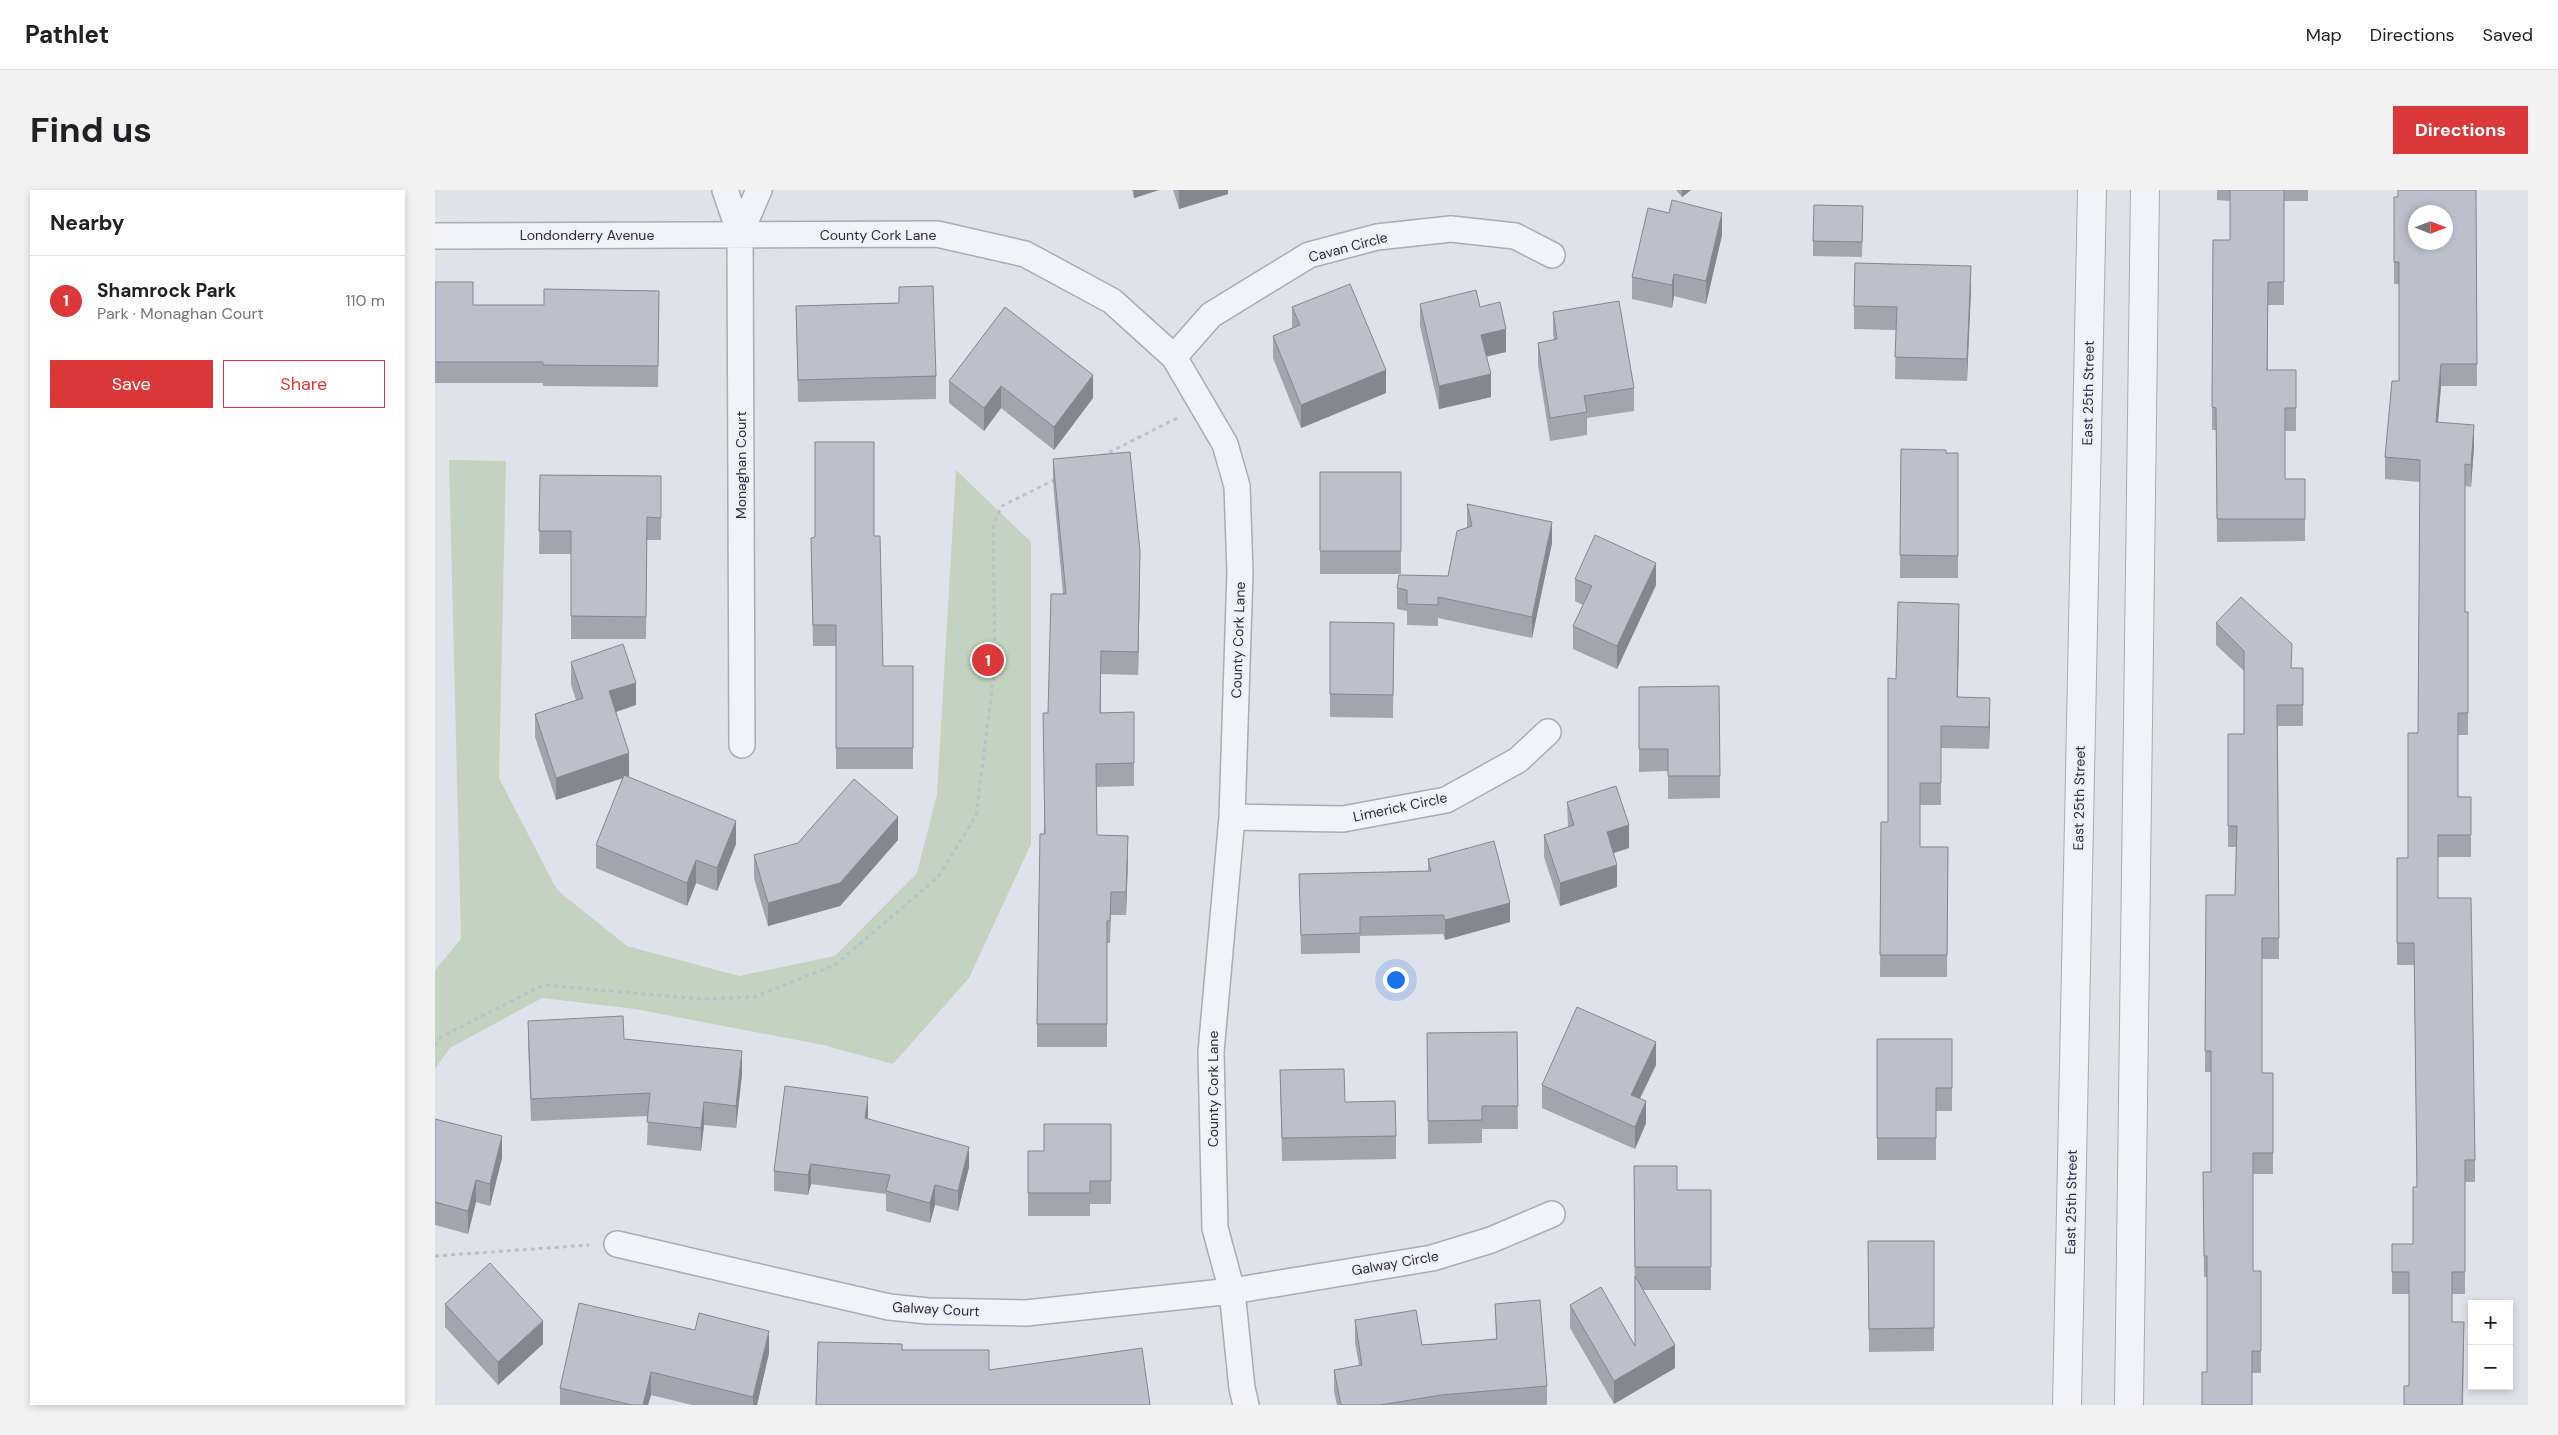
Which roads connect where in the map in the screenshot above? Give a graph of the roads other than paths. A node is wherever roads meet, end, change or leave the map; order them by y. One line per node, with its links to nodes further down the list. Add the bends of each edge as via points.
1 (725, 190): 5 (street)
2 (759, 190): 5 (street, Monaghan Court)
3 (2092, 190): 16 (street, East 25th Street)
4 (2145, 190): 17 (street)
5 (740, 234): 6 (street, Londonderry Avenue); 8 (street, County Cork Lane, via 937,234 1025,254 1112,301); 10 (street, Monaghan Court)
6 (435, 236)
7 (1552, 256): 8 (street, Cavan Circle, via 1515,236 1451,229 1368,239 1309,255 1211,315)
8 (1174, 357): 11 (street, County Cork Lane, via 1225,444 1237,486 1240,572)
9 (1548, 732): 11 (street, Limerick Circle, via 1518,760 1446,800 1343,819)
10 (742, 745)
11 (1232, 817): 14 (street, County Cork Lane, via 1211,1052 1215,1228)
12 (1552, 1214): 14 (street, Galway Circle, via 1491,1240 1432,1258)
13 (617, 1244): 14 (street, Galway Court, via 889,1307 928,1312 1026,1313)
14 (1232, 1290): 15 (street, County Cork Lane)
15 (1246, 1405)
16 (2067, 1405)
17 (2129, 1405)

